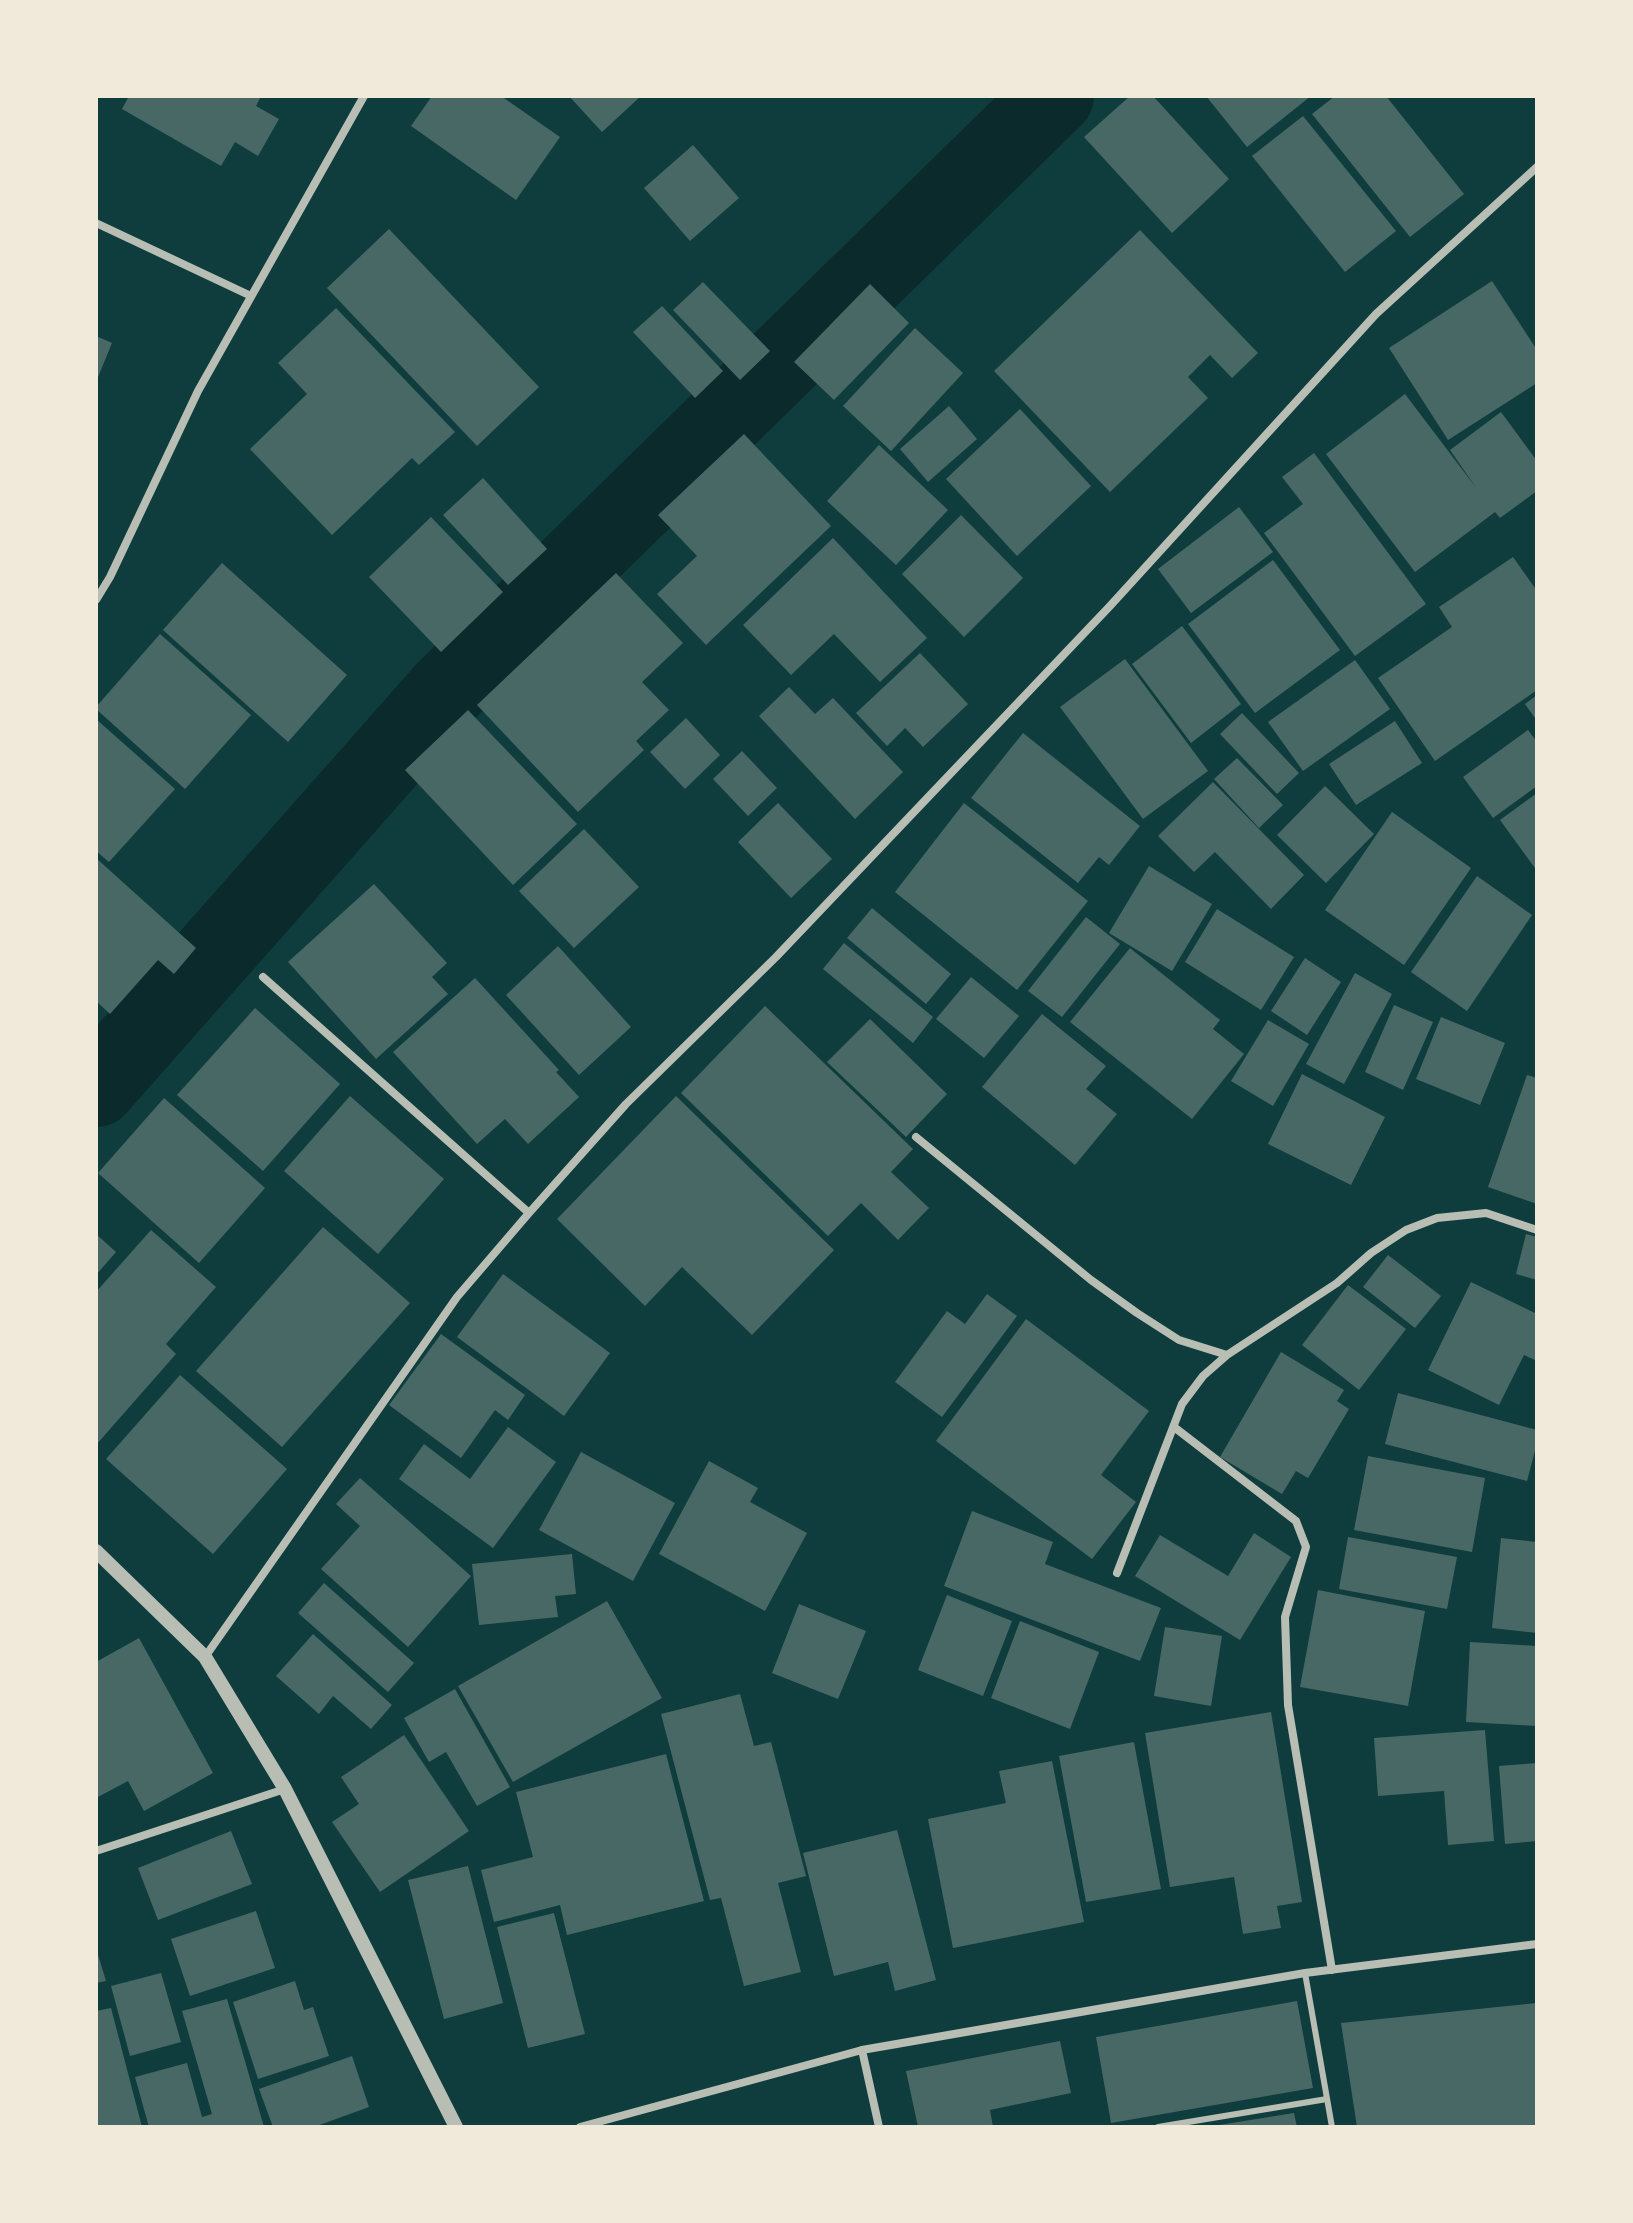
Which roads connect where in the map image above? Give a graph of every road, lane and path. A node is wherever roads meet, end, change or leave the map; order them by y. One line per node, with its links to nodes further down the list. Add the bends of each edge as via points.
1 (364, 96): 4 (street)
2 (1537, 167): 8 (street, via 1376,314 1110,606 776,957 626,1104)
3 (96, 223): 4 (street)
4 (251, 296): 5 (street, via 198,391)
5 (96, 600)
6 (263, 977): 8 (street)
7 (916, 1137): 10 (street, via 1137,1313 1179,1340)
8 (529, 1213): 14 (street, via 457,1297)
9 (1537, 1230): 10 (street, via 1486,1213 1437,1218 1406,1230)
10 (1227, 1355): 11 (street, via 1182,1404)
11 (1174, 1427): 13 (street); 18 (street, via 1296,1521 1306,1547 1285,1617 1288,1705)
12 (96, 1551): 14 (street)
13 (1117, 1573)
14 (205, 1657): 15 (street)
15 (285, 1789): 16 (street); 22 (street)
16 (96, 1851)
17 (1537, 1944): 18 (street)
18 (1332, 1970): 19 (street)
19 (1305, 1973): 20 (street); 21 (lane)
20 (862, 2050): 23 (street); 24 (street)
21 (1327, 2099): 25 (lane); 26 (lane)
22 (456, 2127)
23 (580, 2127)
24 (879, 2127)
25 (1158, 2127)
26 (1332, 2127)

